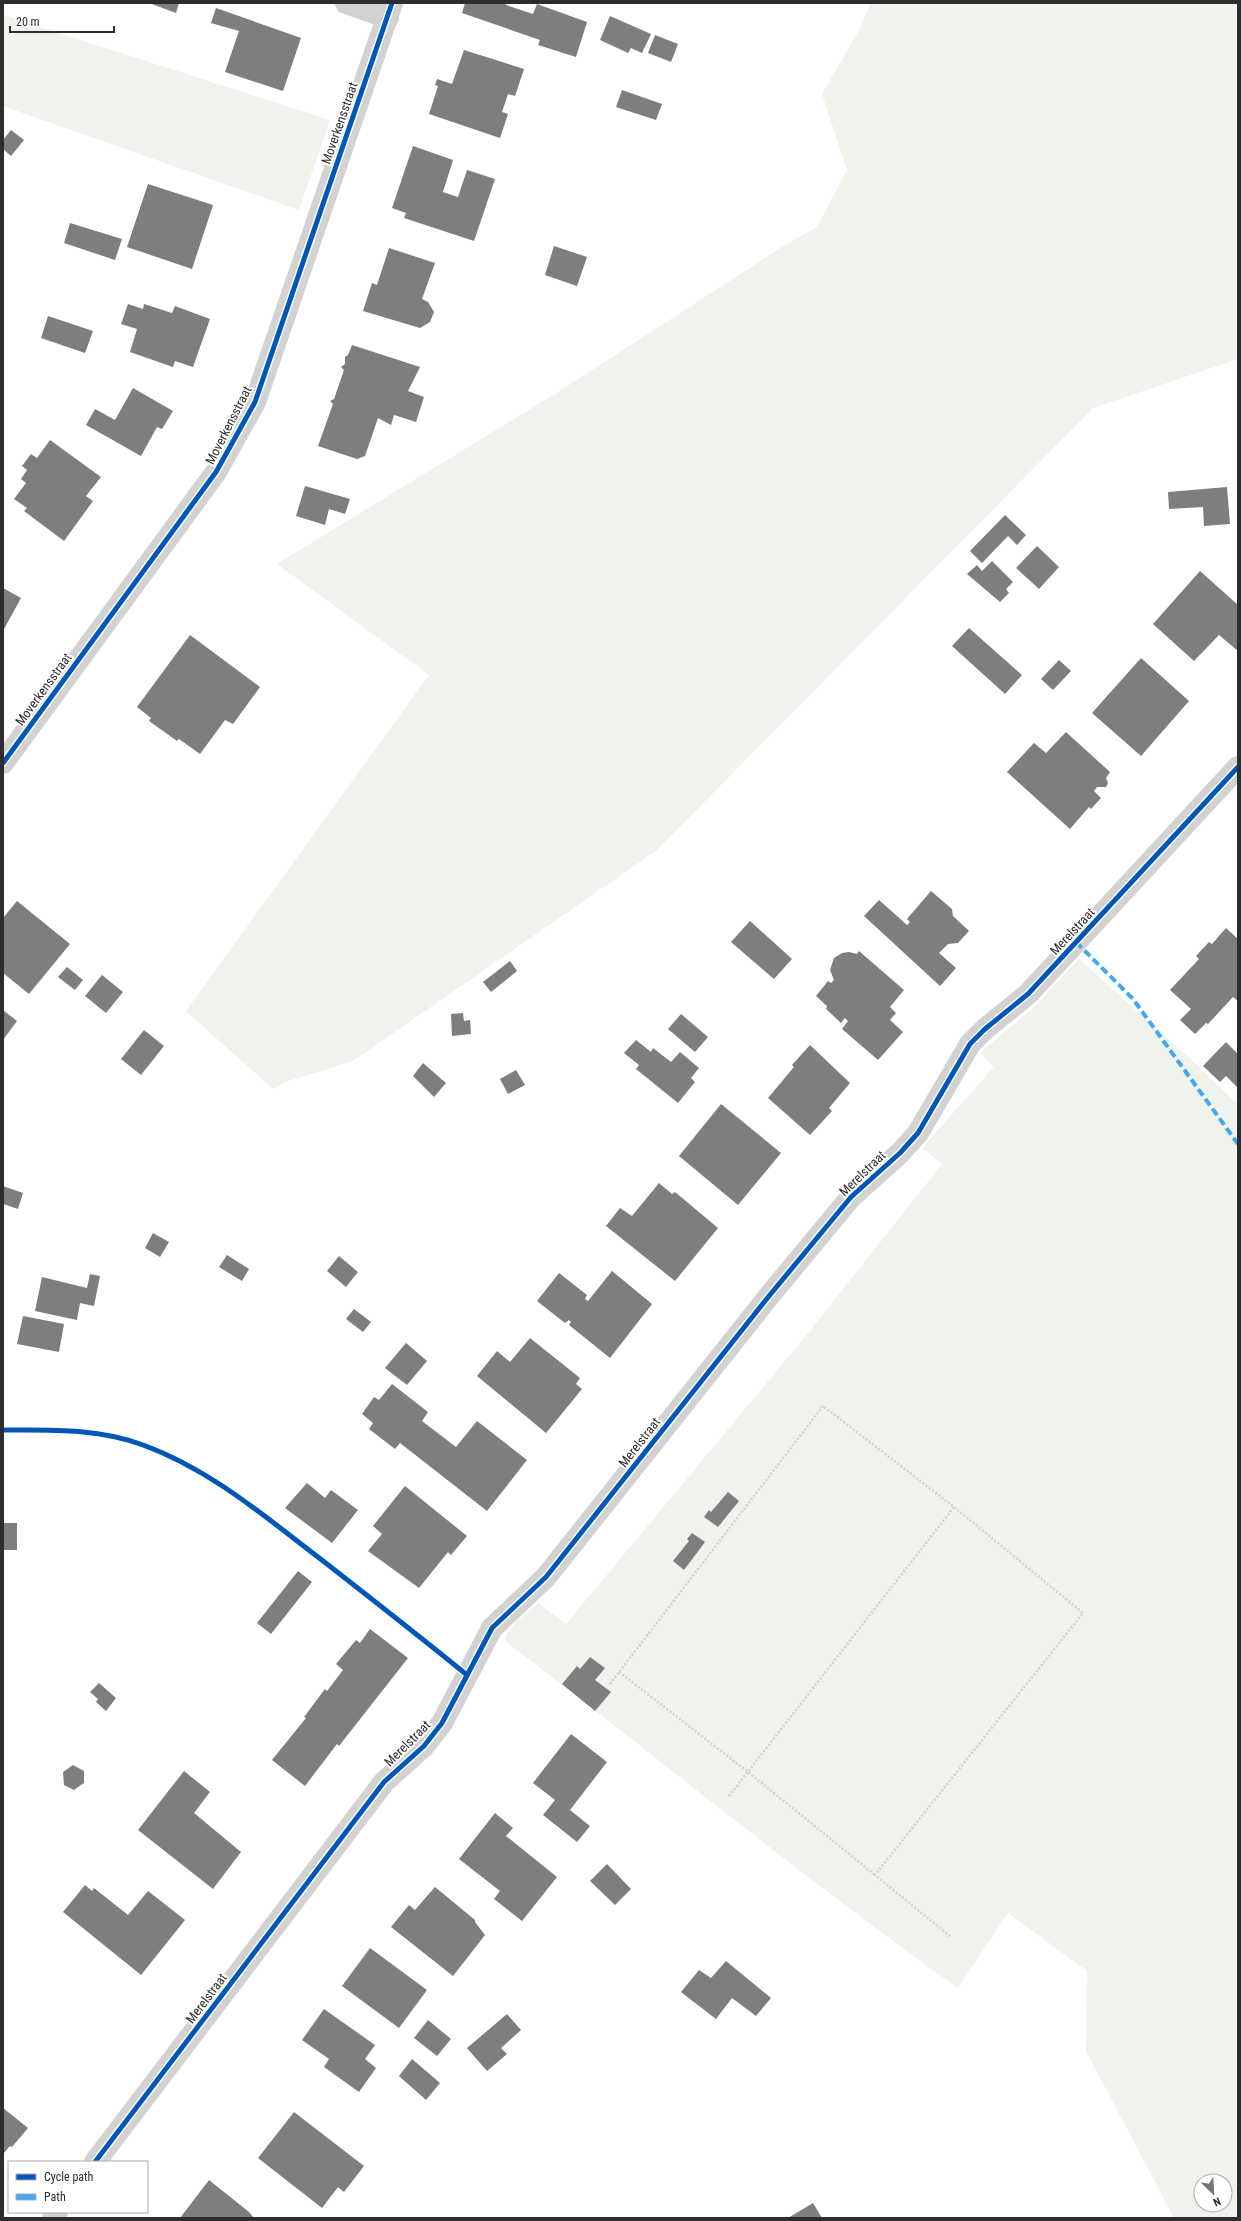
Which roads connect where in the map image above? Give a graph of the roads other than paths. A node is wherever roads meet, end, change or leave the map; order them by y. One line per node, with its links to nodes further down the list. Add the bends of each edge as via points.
1 (346, 3): 2 (street)
2 (390, 10): 3 (street, Moverkensstraat, via 255,402 216,472)
3 (3, 763)
4 (1238, 767): 5 (street, Merelstraat, via 1028,994 970,1044 918,1133 900,1153 851,1197 546,1577 492,1628 442,1723 424,1746 384,1782)
5 (96, 2161)

